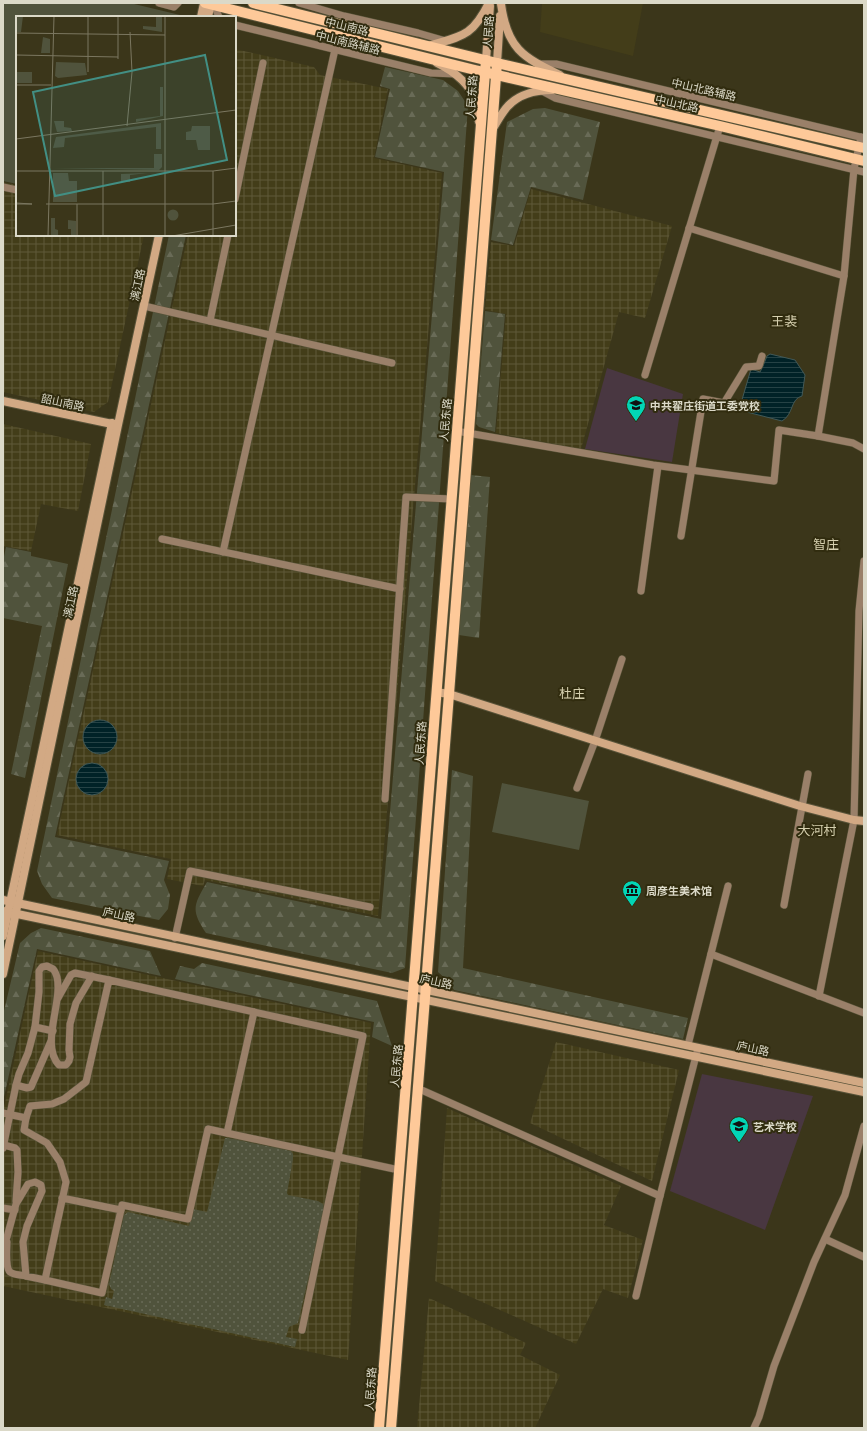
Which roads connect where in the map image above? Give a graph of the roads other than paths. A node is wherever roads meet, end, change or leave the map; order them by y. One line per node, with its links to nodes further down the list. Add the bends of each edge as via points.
1 (159, 3): 2 (street, via 174,7)
2 (178, 3)
3 (253, 3): 11 (main road, 中山南路)
4 (299, 3): 11 (street)
5 (490, 3): 14 (main road, via 474,28); 18 (main road, 人民路)
6 (209, 4): 8 (main road); 9 (main road); 10 (street); 13 (main road, 中山南路)
7 (501, 4): 20 (main road, 人民路); 21 (main road, via 508,36 517,48)
8 (202, 16)
9 (208, 16)
10 (218, 16)
11 (342, 20): 13 (main road); 14 (street, via 418,32); 15 (main road, 中山南路)
12 (236, 25): 16 (street, 中山南路辅路)
13 (338, 36): 16 (street); 17 (main road, 中山南路)
14 (446, 41): 15 (main road)
15 (428, 46): 18 (main road, 中山南路)
16 (335, 50): 23 (street, 中山南路辅路, via 431,74); 46 (street)
17 (426, 57): 22 (main road, 中山南路); 23 (main road)
18 (486, 60): 20 (main road, 中山北路); 22 (main road, 人民东路)
19 (263, 63): 38 (street)
20 (497, 63): 24 (main road, 人民东路); 25 (main road, 中山北路)
21 (538, 64): 25 (main road); 32 (street, 中山北路辅路, via 556,64)
22 (485, 72): 24 (main road, 中山北路); 29 (main road, 人民东路)
23 (456, 74): 29 (main road, via 468,86 475,99)
24 (496, 74): 27 (main road, 中山北路); 30 (main road, 人民东路)
25 (572, 80): 32 (main road, 中山北路)
26 (540, 90): 27 (main road); 30 (main road, via 519,97 508,106); 31 (street, via 555,98)
27 (567, 90): 28 (main road, 中山北路)
28 (720, 126): 31 (street); 33 (main road, 中山北路)
29 (480, 129): 52 (main road, 人民东路)
30 (491, 132): 53 (main road, 人民东路)
31 (717, 136): 34 (street); 39 (street)
32 (862, 142): 33 (street)
33 (860, 160): 34 (street)
34 (854, 169): 35 (street); 43 (street)
35 (864, 172)
36 (3, 188): 37 (street)
37 (16, 190)
38 (236, 193)
39 (689, 228): 43 (street); 49 (street)
40 (154, 236): 51 (main road, 漓江路)
41 (159, 236): 44 (main road, 漓江路)
42 (228, 236): 45 (street)
43 (844, 276): 54 (street)
44 (144, 306): 45 (street); 51 (main road, 漓江路)
45 (210, 321): 46 (street)
46 (271, 335): 48 (street); 61 (street)
47 (762, 356): 57 (street, via 759,366 746,367 724,404 703,399)
48 (392, 363)
49 (645, 375)
50 (3, 401): 51 (main road, 韶山南路)
51 (115, 424): 76 (main road, 漓江路)
52 (456, 431): 53 (street); 58 (main road, 人民东路)
53 (469, 433): 56 (street); 67 (main road, 人民东路)
54 (818, 436): 55 (street, via 853,443); 57 (street, via 780,430 774,481)
55 (864, 449)
56 (658, 466): 57 (street); 64 (street)
57 (690, 470): 59 (street)
58 (451, 499): 63 (street, via 406,497); 66 (main road, 人民东路)
59 (681, 536)
60 (162, 539): 61 (street)
61 (223, 552): 63 (street)
62 (864, 561): 73 (street, via 859,611)
63 (400, 589): 71 (street)
64 (641, 591)
65 (622, 659): 68 (street)
66 (436, 692): 67 (main road); 88 (main road, 人民东路)
67 (449, 694): 68 (main road); 89 (main road, 人民东路)
68 (595, 742): 70 (street); 72 (main road)
69 (808, 774): 72 (street)
70 (577, 788)
71 (386, 799)
72 (802, 807): 73 (main road); 77 (street)
73 (854, 820): 74 (main road); 90 (street)
74 (864, 821)
75 (728, 886): 83 (street)
76 (11, 902): 79 (main road, 漓江路); 81 (main road, 庐山路)
77 (784, 905)
78 (370, 907): 81 (street, via 190,871)
79 (9, 913): 80 (main road, 漓江路); 82 (main road, 庐山路); 84 (main road, 漓江路)
80 (3, 936)
81 (176, 938): 82 (main road); 88 (main road, 庐山路)
82 (173, 947): 88 (main road, 庐山路)
83 (711, 954): 90 (street); 96 (street)
84 (3, 974)
85 (92, 976): 86 (street); 87 (street, via 75,973); 99 (street, via 76,1003 70,1024 69,1061 66,1065 59,1065)
86 (109, 980): 91 (street); 106 (street, via 86,1082 64,1099 52,1104 30,1106)
87 (61, 985): 93 (street, via 53,968 42,967 39,971); 94 (street, via 56,1002)
88 (413, 993): 89 (main road, 庐山路); 112 (main road, 人民东路)
89 (425, 995): 96 (main road, 庐山路); 100 (main road, 庐山路); 103 (main road, 人民东路)
90 (819, 996): 92 (street)
91 (254, 1012): 108 (street); 111 (street, via 363,1036)
92 (864, 1013)
93 (35, 1027): 94 (street); 102 (street)
94 (53, 1031): 95 (street)
95 (52, 1039): 98 (street); 99 (street)
96 (688, 1045): 97 (main road, 庐山路)
97 (698, 1048): 100 (street); 101 (main road, 庐山路)
98 (45, 1055): 99 (street); 102 (street, via 31,1087)
99 (54, 1057)
100 (696, 1057): 104 (main road, 庐山路); 115 (street)
101 (864, 1083)
102 (16, 1085): 105 (street)
103 (417, 1088): 115 (street); 130 (main road, 人民东路)
104 (864, 1092)
105 (6, 1114): 106 (street); 109 (street)
106 (26, 1118): 116 (street, via 24,1130 47,1143 60,1162 66,1182)
107 (864, 1126): 121 (street, via 844,1195)
108 (227, 1133): 111 (street); 119 (street, via 208,1130 188,1219 122,1205)
109 (4, 1145): 110 (street); 113 (street, via 17,1150)
110 (3, 1148)
111 (338, 1157): 112 (street); 128 (street)
112 (399, 1170): 129 (main road, 人民东路)
113 (18, 1184): 114 (street); 117 (street)
114 (27, 1186): 117 (street); 125 (street, via 35,1182 41,1185 42,1191 23,1242)
115 (660, 1196): 127 (street)
116 (62, 1198): 119 (street); 126 (street)
117 (15, 1207): 118 (street); 120 (street)
118 (3, 1208)
119 (121, 1210): 126 (street, via 102,1293)
120 (7, 1238): 122 (street); 123 (street)
121 (825, 1238): 124 (street); 131 (street, via 777,1359)
122 (3, 1247)
123 (5, 1257): 125 (street, via 11,1273)
124 (864, 1257)
125 (26, 1276): 126 (street)
126 (44, 1280)
127 (636, 1296)
128 (302, 1330)
129 (379, 1428)
130 (391, 1428)
131 (754, 1428)

